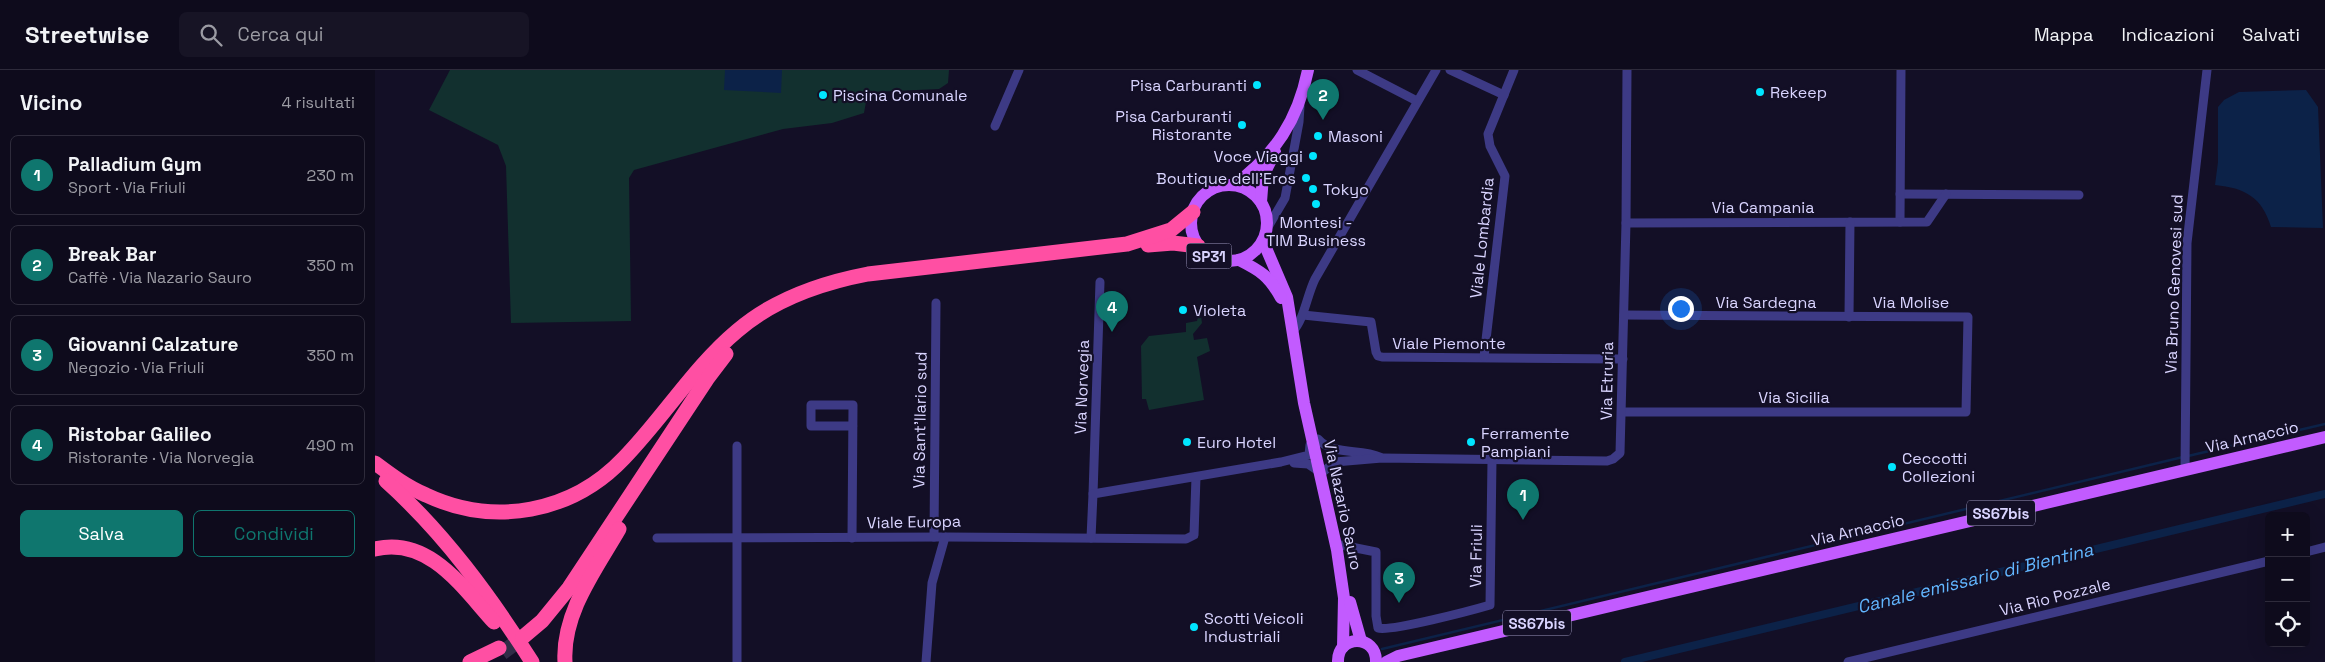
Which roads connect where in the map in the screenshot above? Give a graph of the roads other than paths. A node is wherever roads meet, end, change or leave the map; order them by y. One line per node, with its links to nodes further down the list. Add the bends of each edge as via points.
1 (1019, 70): 13 (street)
2 (1308, 70): 12 (main road)
3 (1357, 70): 11 (street)
4 (1436, 70): 11 (street)
5 (1450, 70): 10 (street)
6 (1514, 70): 10 (street, Viale Lombardia)
7 (1627, 70): 23 (street, Via Etruria)
8 (1901, 70): 16 (street)
9 (2207, 70): 49 (street, Via Bruno Genovesi sud, via 2187,243)
10 (1504, 95): 36 (street, Viale Lombardia, via 1488,134 1490,146 1505,176)
11 (1417, 101): 31 (street, via 1315,279)
12 (1300, 103): 14 (main road); 24 (street, via 1285,198)
13 (995, 126)
14 (1283, 134): 15 (main road, via 1250,174); 19 (main road, via 1263,176)
15 (1234, 185): 19 (main road, via 1250,190); 20 (main road, via 1206,192)
16 (1900, 194): 17 (street); 22 (street)
17 (1946, 194): 18 (street); 22 (street, Via Campania, via 1927,222)
18 (2079, 196)
19 (1261, 202): 24 (main road)
20 (1193, 212): 26 (main road, SP31, via 1191,230); 35 (highway, via 1171,230 1127,244 890,270 845,278 783,301)
21 (1850, 222): 22 (street, Via Campania); 23 (street, Via Campania); 33 (street)
22 (1900, 222)
23 (1626, 223): 32 (street, Via Etruria)
24 (1268, 227): 25 (main road, SP31)
25 (1263, 241): 27 (main road, SP31, via 1251,255); 30 (main road, Via Nazario Sauro, via 1284,289)
26 (1198, 246): 27 (main road, Via Nazario Sauro / SP31, via 1217,259); 39 (highway, via 1157,244 1064,258 879,276 834,286 791,303 755,327 727,353)
27 (1239, 260): 30 (main road, Via Nazario Sauro, via 1270,280)
28 (1100, 282): 56 (street, Via Norvegia)
29 (936, 303): 57 (street, Via Sant'Ilario sud)
30 (1288, 312): 34 (main road, Via Nazario Sauro)
31 (1303, 314): 34 (street); 36 (street, Viale Piemonte, via 1371,322 1378,356)
32 (1624, 315): 33 (street, Via Sardegna); 37 (street, Via Etruria)
33 (1849, 317): 41 (street, Via Molise, via 1968,317)
34 (1293, 331): 38 (main road, Via Nazario Sauro)
35 (729, 338): 39 (highway, via 550,604 522,635 546,617 569,588); 51 (highway, via 615,468 560,502 510,512 465,509 425,495)
36 (1484, 358): 37 (street, Viale Piemonte)
37 (1623, 358): 40 (street, Via Etruria)
38 (1300, 371): 42 (main road, Via Nazario Sauro); 45 (main road, Via Nazario Sauro)
39 (703, 386): 77 (highway, via 591,578 572,617 565,642)
40 (1622, 412): 41 (street, Via Sicilia); 48 (street, Via Etruria, via 1621,449 1613,460)
41 (1966, 412)
42 (1307, 417): 50 (street, via 1309,455); 53 (main road, Via Nazario Sauro)
43 (853, 426): 43 (street, via 811,426 811,405 853,405); 60 (street)
44 (2325, 437): 49 (main road, Via Arnaccio / SS67bis)
45 (1318, 439): 47 (street, Via Etruria, via 1327,447 1367,452); 53 (main road, Via Nazario Sauro)
46 (737, 446): 62 (street)
47 (1382, 458): 48 (street, Via Etruria); 53 (street, Via Etruria, via 1335,462)
48 (1492, 460): 63 (street, Via Friuli, via 1490,605 1378,628 1376,552)
49 (2185, 461): 72 (main road, Via Arnaccio / SS67bis)
50 (1281, 462): 53 (street, via 1308,464); 54 (street)
51 (375, 463)
52 (375, 471): 68 (highway, via 444,540)
53 (1322, 471): 63 (main road, Via Nazario Sauro); 71 (main road, Via Nazario Sauro, via 1340,568 1345,622)
54 (1196, 477): 56 (street); 61 (street, Viale Europa, via 1194,535 1186,539)
55 (375, 484): 68 (highway)
56 (1093, 494): 61 (street)
57 (934, 537): 58 (street, Viale Europa); 60 (street, Viale Europa)
58 (945, 537): 61 (street, Viale Europa); 79 (street, via 932,583)
59 (657, 538): 62 (street, Viale Europa)
60 (852, 538): 62 (street, Viale Europa)
61 (1091, 538)
62 (737, 539): 78 (street)
63 (1341, 545): 70 (main road, Via Nazario Sauro, via 1354,620)
64 (2325, 547): 66 (street)
65 (375, 550): 69 (highway, via 404,548 431,558 446,569)
66 (2310, 551)
67 (2265, 562): 81 (street, Via Rio Pozzale)
68 (479, 591): 69 (highway); 76 (highway)
69 (494, 622): 75 (highway)
70 (1361, 641): 71 (main road, via 1352,641); 72 (main road, SS67bis, via 1368,644)
71 (1343, 647): 80 (main road, Via Nazario Sauro)
72 (1379, 659)
73 (470, 662): 74 (highway, via 500,650)
74 (481, 662)
75 (520, 662)
76 (532, 662)
77 (565, 662)
78 (737, 662)
79 (926, 662)
80 (1338, 662)
81 (1848, 662)

